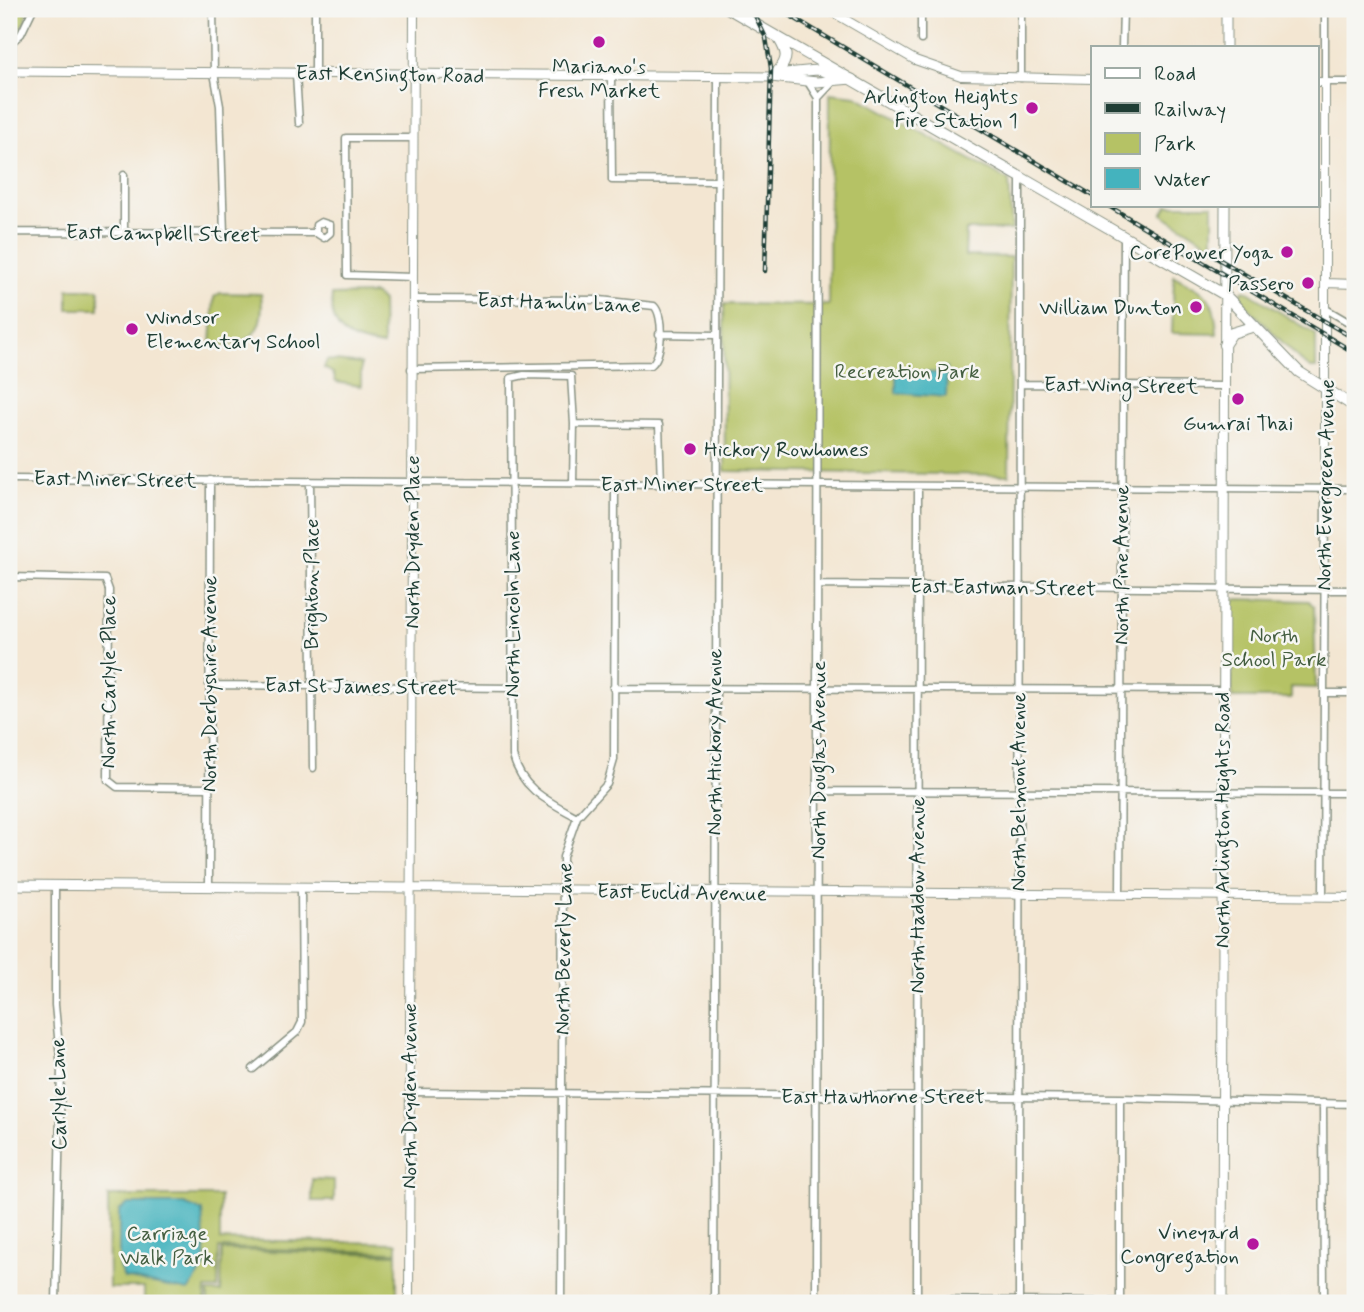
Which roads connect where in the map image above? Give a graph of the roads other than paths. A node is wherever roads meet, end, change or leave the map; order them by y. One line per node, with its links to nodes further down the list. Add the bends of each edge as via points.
1 (33, 9): 14 (street, via 21,34)
2 (213, 9): 18 (street)
3 (315, 9): 20 (street)
4 (414, 9): 22 (street, North Dryden Place)
5 (729, 9): 12 (main road)
6 (827, 9): 25 (street, via 939,70 974,78)
7 (921, 9): 13 (street)
8 (1021, 9): 25 (street)
9 (1123, 9): 15 (street)
10 (1226, 9): 16 (main road)
11 (1325, 9): 30 (street)
12 (779, 38): 21 (main road, via 787,54); 26 (main road)
13 (921, 40)
14 (10, 41): 17 (street)
15 (1122, 46)
16 (1226, 46)
17 (10, 71): 18 (main road, East Kensington Road); 38 (street)
18 (214, 73): 19 (main road, East Kensington Road); 43 (street, via 220,106)
19 (296, 74): 20 (main road, East Kensington Road); 33 (street)
20 (315, 74): 22 (main road, East Kensington Road)
21 (775, 74): 24 (main road, East Kensington Road); 26 (main road, East Kensington Road, via 817,70); 29 (main road, East Kensington Road)
22 (414, 75): 23 (main road, East Kensington Road); 34 (street, North Dryden Place)
23 (611, 77): 24 (main road, East Kensington Road); 37 (street, via 612,180)
24 (718, 77): 37 (street, North Hickory Avenue)
25 (1021, 78): 27 (street)
26 (852, 79): 28 (main road, East Kensington Road); 36 (main road)
27 (1091, 79)
28 (834, 81): 29 (main road, East Kensington Road); 32 (street)
29 (808, 82): 32 (street)
30 (1321, 82): 31 (street); 46 (street, North Evergreen Avenue)
31 (1355, 82)
32 (818, 98): 73 (street, North Douglas Avenue)
33 (299, 123)
34 (413, 138): 45 (street, North Dryden Place); 45 (street, via 346,138 347,275)
35 (124, 175): 41 (street)
36 (1020, 176): 44 (main road); 58 (street, North Belmont Avenue)
37 (715, 180): 55 (street, North Hickory Avenue)
38 (9, 185): 40 (street)
39 (1225, 206): 48 (main road, North Arlington Heights Road)
40 (10, 232): 41 (street, East Campbell Street); 53 (street)
41 (124, 232): 43 (street, East Campbell Street)
42 (316, 233): 43 (street, East Campbell Street)
43 (223, 234)
44 (1124, 235): 48 (main road); 59 (street, North Pine Avenue)
45 (413, 277): 49 (street, North Dryden Place)
46 (1326, 283): 47 (street); 50 (street, North Evergreen Avenue)
47 (1355, 284)
48 (1225, 295): 51 (main road); 56 (main road, North Arlington Heights Road)
49 (413, 299): 54 (street, East Hamlin Lane, via 600,300 654,306); 57 (street, North Dryden Place)
50 (1326, 309): 52 (street); 61 (street, North Evergreen Avenue)
51 (1255, 326): 56 (main road, via 1232,333); 61 (main road, via 1299,372)
52 (1355, 326)
53 (9, 333)
54 (659, 334): 55 (street); 57 (street, East Hamlin Lane, via 658,357 651,365)
55 (715, 335): 72 (street, North Hickory Avenue)
56 (1224, 345): 60 (main road, North Arlington Heights Road)
57 (411, 369): 67 (street, North Dryden Place)
58 (1020, 384): 59 (street, East Wing Street); 75 (street, North Belmont Avenue)
59 (1122, 384): 60 (street, East Wing Street); 76 (street, North Pine Avenue)
60 (1223, 386): 77 (main road, North Arlington Heights Road)
61 (1326, 390): 62 (main road); 78 (street, North Evergreen Avenue)
62 (1355, 407)
63 (574, 423): 68 (street, North Lincoln Lane, via 572,376 511,378); 69 (street); 71 (street, via 660,425)
64 (9, 478): 65 (street, East Miner Street)
65 (210, 480): 66 (street, East Miner Street); 88 (street, North Derbyshire Avenue)
66 (310, 481): 67 (street, East Miner Street); 89 (street, Brighton Place)
67 (411, 482): 68 (street, East Miner Street); 90 (street, North Dryden Place)
68 (511, 483): 69 (street, East Miner Street); 91 (street, North Lincoln Lane)
69 (573, 483): 70 (street, East Miner Street)
70 (615, 484): 71 (street, East Miner Street); 92 (street, North Beverly Lane)
71 (661, 484): 72 (street, East Miner Street)
72 (715, 484): 73 (street, East Miner Street); 93 (street, North Hickory Avenue)
73 (818, 485): 74 (street, East Miner Street); 81 (street, North Douglas Avenue)
74 (918, 486): 75 (street, East Miner Street); 82 (street, North Haddow Avenue)
75 (1019, 487): 76 (street, East Miner Street); 83 (street, North Belmont Avenue)
76 (1121, 488): 77 (street, East Miner Street); 84 (street, North Pine Avenue)
77 (1223, 488): 78 (street, East Miner Street); 85 (main road, North Arlington Heights Road)
78 (1325, 489): 79 (street, East Miner Street); 86 (street, North Evergreen Avenue)
79 (1355, 489)
80 (9, 577): 102 (street, North Carlyle Place, via 105,579 109,590 108,774 112,785)
81 (818, 585): 82 (street, East Eastman Street); 94 (street, North Douglas Avenue)
82 (919, 586): 83 (street, East Eastman Street); 95 (street, North Haddow Avenue)
83 (1019, 587): 84 (street, East Eastman Street); 96 (street, North Belmont Avenue)
84 (1119, 588): 85 (street, East Eastman Street); 97 (street, North Pine Avenue)
85 (1223, 589): 86 (street, East Eastman Street); 98 (main road, North Arlington Heights Road)
86 (1324, 590): 87 (street, East Eastman Street); 99 (street, North Evergreen Avenue)
87 (1355, 590)
88 (209, 685): 89 (street, East St James Street); 102 (street, North Derbyshire Avenue)
89 (312, 686): 90 (street, East St James Street); 101 (street, Brighton Place)
90 (412, 687): 91 (street, East St James Street); 115 (street, North Dryden Place)
91 (512, 688): 110 (street, North Lincoln Lane, via 516,767 532,791)
92 (613, 688): 93 (street); 110 (street, North Beverly Lane, via 613,769 601,793)
93 (714, 688): 94 (street); 117 (street, North Hickory Avenue)
94 (818, 689): 95 (street); 103 (street, North Douglas Avenue)
95 (918, 689): 96 (street); 104 (street, North Haddow Avenue)
96 (1019, 690): 97 (street); 105 (street, North Belmont Avenue)
97 (1121, 690): 98 (street); 106 (street, North Pine Avenue)
98 (1222, 690): 107 (main road, North Arlington Heights Road)
99 (1324, 693): 100 (street); 108 (street, North Evergreen Avenue)
100 (1355, 693)
101 (313, 768)
102 (208, 788): 113 (street, North Derbyshire Avenue)
103 (818, 791): 104 (street); 118 (street, North Douglas Avenue)
104 (917, 792): 105 (street); 119 (street, North Haddow Avenue)
105 (1017, 792): 106 (street); 120 (street, North Belmont Avenue)
106 (1119, 792): 107 (street); 121 (street, North Pine Avenue)
107 (1222, 793): 108 (street); 122 (main road, North Arlington Heights Road)
108 (1322, 793): 109 (street); 123 (street, North Evergreen Avenue)
109 (1355, 793)
110 (577, 817): 116 (street, North Beverly Lane, via 563,857)
111 (9, 885): 112 (main road, East Euclid Avenue)
112 (55, 886): 113 (main road, East Euclid Avenue); 140 (street, Carlyle Lane, via 55,1005 61,1068)
113 (209, 887): 114 (main road, East Euclid Avenue)
114 (301, 888): 115 (main road, East Euclid Avenue); 125 (street, via 302,1023)
115 (409, 888): 116 (street, East Euclid Avenue); 126 (street, North Dryden Avenue)
116 (563, 890): 117 (street, East Euclid Avenue); 127 (street, North Beverly Lane)
117 (714, 892): 118 (street, East Euclid Avenue); 128 (street, North Hickory Avenue)
118 (817, 892): 119 (street, East Euclid Avenue); 129 (street, North Douglas Avenue)
119 (917, 893): 120 (street, East Euclid Avenue); 130 (street, North Haddow Avenue)
120 (1017, 894): 121 (street, East Euclid Avenue); 131 (street, North Belmont Avenue)
121 (1120, 894): 122 (street, East Euclid Avenue)
122 (1222, 895): 123 (street, East Euclid Avenue); 133 (main road, North Arlington Heights Road)
123 (1323, 896): 124 (street, East Euclid Avenue)
124 (1355, 897)
125 (253, 1069)
126 (410, 1092): 127 (street, East Hawthorne Street); 141 (street, North Dryden Avenue)
127 (562, 1093): 128 (street, East Hawthorne Street); 142 (street, North Beverly Lane)
128 (715, 1094): 129 (street, East Hawthorne Street); 143 (street, North Hickory Avenue)
129 (817, 1096): 130 (street, East Hawthorne Street); 137 (street, North Douglas Avenue)
130 (918, 1096): 131 (street, East Hawthorne Street); 138 (street, North Haddow Avenue)
131 (1020, 1097): 132 (street, East Hawthorne Street); 139 (street, North Belmont Avenue)
132 (1120, 1098): 133 (street, East Hawthorne Street); 144 (street)
133 (1222, 1102): 134 (street, East Hawthorne Street); 145 (main road, North Arlington Heights Road)
134 (1323, 1103): 135 (street, East Hawthorne Street); 136 (street)
135 (1355, 1104)
136 (1324, 1296)
137 (816, 1301): 138 (street)
138 (917, 1301): 139 (street)
139 (1019, 1302): 144 (street)
140 (56, 1303)
141 (409, 1303)
142 (561, 1303)
143 (714, 1303)
144 (1120, 1303)
145 (1222, 1303)

